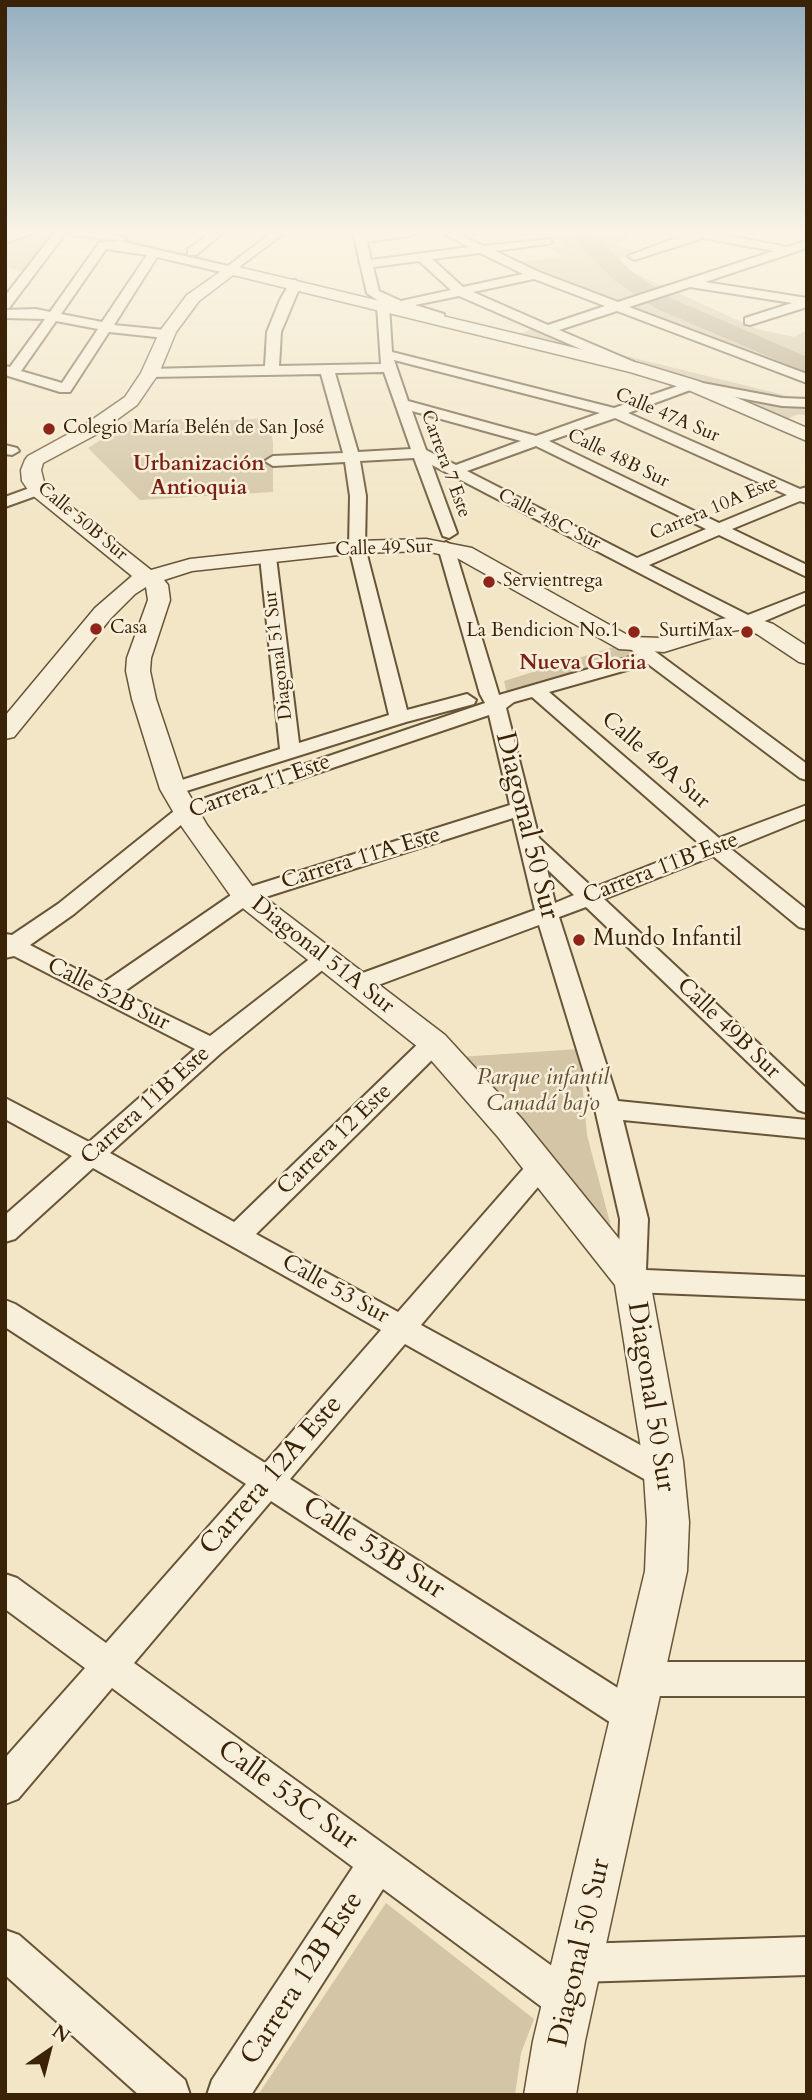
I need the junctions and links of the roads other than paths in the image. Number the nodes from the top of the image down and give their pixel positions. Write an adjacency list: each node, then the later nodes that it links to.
1 (41, 331): 15 (street)
2 (103, 331): 15 (street)
3 (140, 331): 10 (street)
4 (167, 331): 10 (street)
5 (274, 331): 14 (street)
6 (389, 331): 11 (street)
7 (489, 331): 12 (street)
8 (553, 331): 12 (street)
9 (681, 331): 17 (street)
10 (165, 334): 16 (street)
11 (387, 361): 13 (street, Calle 47A Sur); 20 (street, Carrera 7 Este); 21 (street, Calle 47A Sur)
12 (636, 368): 18 (street)
13 (327, 369): 14 (street, Calle 47A Sur); 25 (street)
14 (272, 370): 16 (street, Calle 47A Sur)
15 (9, 372)
16 (150, 373): 28 (street, Calle 50B Sur)
17 (807, 379)
18 (692, 385): 19 (street); 21 (street); 22 (street)
19 (807, 403)
20 (403, 404): 23 (street, Calle 48B Sur); 24 (street, Carrera 7 Este)
21 (616, 413): 23 (street); 29 (street, Calle 47A Sur)
22 (807, 435)
23 (537, 441): 27 (street); 31 (street, Calle 48B Sur)
24 (421, 453): 25 (street); 27 (street, Calle 48C Sur); 32 (street, Carrera 7 Este)
25 (352, 457): 26 (street); 33 (street)
26 (273, 461)
27 (453, 471): 35 (street, Calle 48C Sur)
28 (38, 490): 30 (street); 37 (street, Calle 50B Sur)
29 (805, 495): 31 (street, Carrera 10A Este)
30 (10, 498)
31 (718, 530): 35 (street, Carrera 10A Este); 36 (street, Calle 48B Sur)
32 (448, 540): 33 (street, Calle 49 Sur); 40 (street, Calle 49 Sur); 43 (street, Carrera 7 Este)
33 (357, 547): 34 (street, Calle 49 Sur); 44 (street)
34 (268, 557): 37 (street, Calle 49 Sur); 46 (street, Diagonal 51 Sur)
35 (637, 564): 39 (street, Calle 48C Sur)
36 (807, 572)
37 (148, 576): 45 (street); 48 (street, Diagonal 51A Sur)
38 (807, 597): 39 (street, Carrera 11 Este)
39 (747, 622): 40 (street, Carrera 11 Este); 41 (street, Calle 48C Sur)
40 (643, 651): 42 (street, Carrera 11 Este); 47 (street, Calle 49 Sur)
41 (807, 657)
42 (536, 690): 43 (street, Carrera 11 Este); 52 (street, Calle 49A Sur)
43 (497, 699): 44 (street); 48 (street, Carrera 11 Este); 49 (street, Diagonal 50 Sur)
44 (400, 718): 46 (street)
45 (5, 732)
46 (290, 752): 48 (street)
47 (807, 774)
48 (180, 800): 53 (street, Diagonal 51A Sur); 57 (street, Carrera 11 Este)
49 (520, 809): 51 (street, Diagonal 50 Sur); 53 (street, Carrera 11A Este)
50 (807, 811): 52 (street, Carrera 11B Este)
51 (527, 838): 54 (street, Calle 49B Sur); 55 (street, Diagonal 50 Sur)
52 (716, 847): 54 (street, Carrera 11B Este); 56 (street, Calle 49A Sur)
53 (245, 896): 58 (street, Diagonal 51A Sur); 60 (street, Carrera 11A Este)
54 (589, 897): 55 (street, Carrera 11B Este); 63 (street, Calle 49B Sur)
55 (547, 914): 59 (street, Carrera 11B Este); 65 (street, Diagonal 50 Sur)
56 (807, 922)
57 (8, 946): 60 (street, Calle 52B Sur)
58 (324, 959): 59 (street, Diagonal 51A Sur); 62 (street, Carrera 11B Este)
59 (356, 984): 61 (street, Diagonal 51A Sur)
60 (104, 994): 62 (street, Calle 52B Sur)
61 (434, 1043): 68 (street, Diagonal 51A Sur); 70 (street, Carrera 12 Este)
62 (212, 1047): 67 (street, Carrera 11B Este)
63 (807, 1104)
64 (5, 1107): 67 (street, Calle 53 Sur)
65 (608, 1109): 66 (street); 71 (street, Diagonal 50 Sur)
66 (807, 1129)
67 (91, 1155): 69 (street, Carrera 11B Este); 70 (street, Calle 53 Sur)
68 (540, 1167): 71 (street, Diagonal 51A Sur); 74 (street, Carrera 12A Este)
69 (5, 1231)
70 (237, 1236): 74 (street, Calle 53 Sur)
71 (632, 1280): 72 (street); 75 (street, Diagonal 50 Sur)
72 (807, 1288)
73 (5, 1312): 76 (street, Calle 53B Sur)
74 (400, 1327): 75 (street, Calle 53 Sur); 76 (street, Carrera 12A Este)
75 (664, 1474): 80 (street, Diagonal 50 Sur)
76 (267, 1481): 78 (street, Carrera 12A Este); 80 (street, Calle 53B Sur)
77 (5, 1589): 78 (street, Calle 53C Sur)
78 (109, 1665): 81 (street, Carrera 12A Este); 82 (street, Calle 53C Sur)
79 (807, 1679): 80 (street)
80 (638, 1698): 85 (street, Diagonal 50 Sur)
81 (5, 1786)
82 (378, 1863): 85 (street, Calle 53C Sur); 87 (street, Carrera 12B Este)
83 (5, 1949): 86 (street)
84 (807, 1956): 85 (street)
85 (573, 1983): 88 (street, Diagonal 50 Sur)
86 (170, 2095)
87 (227, 2095)
88 (550, 2095)

